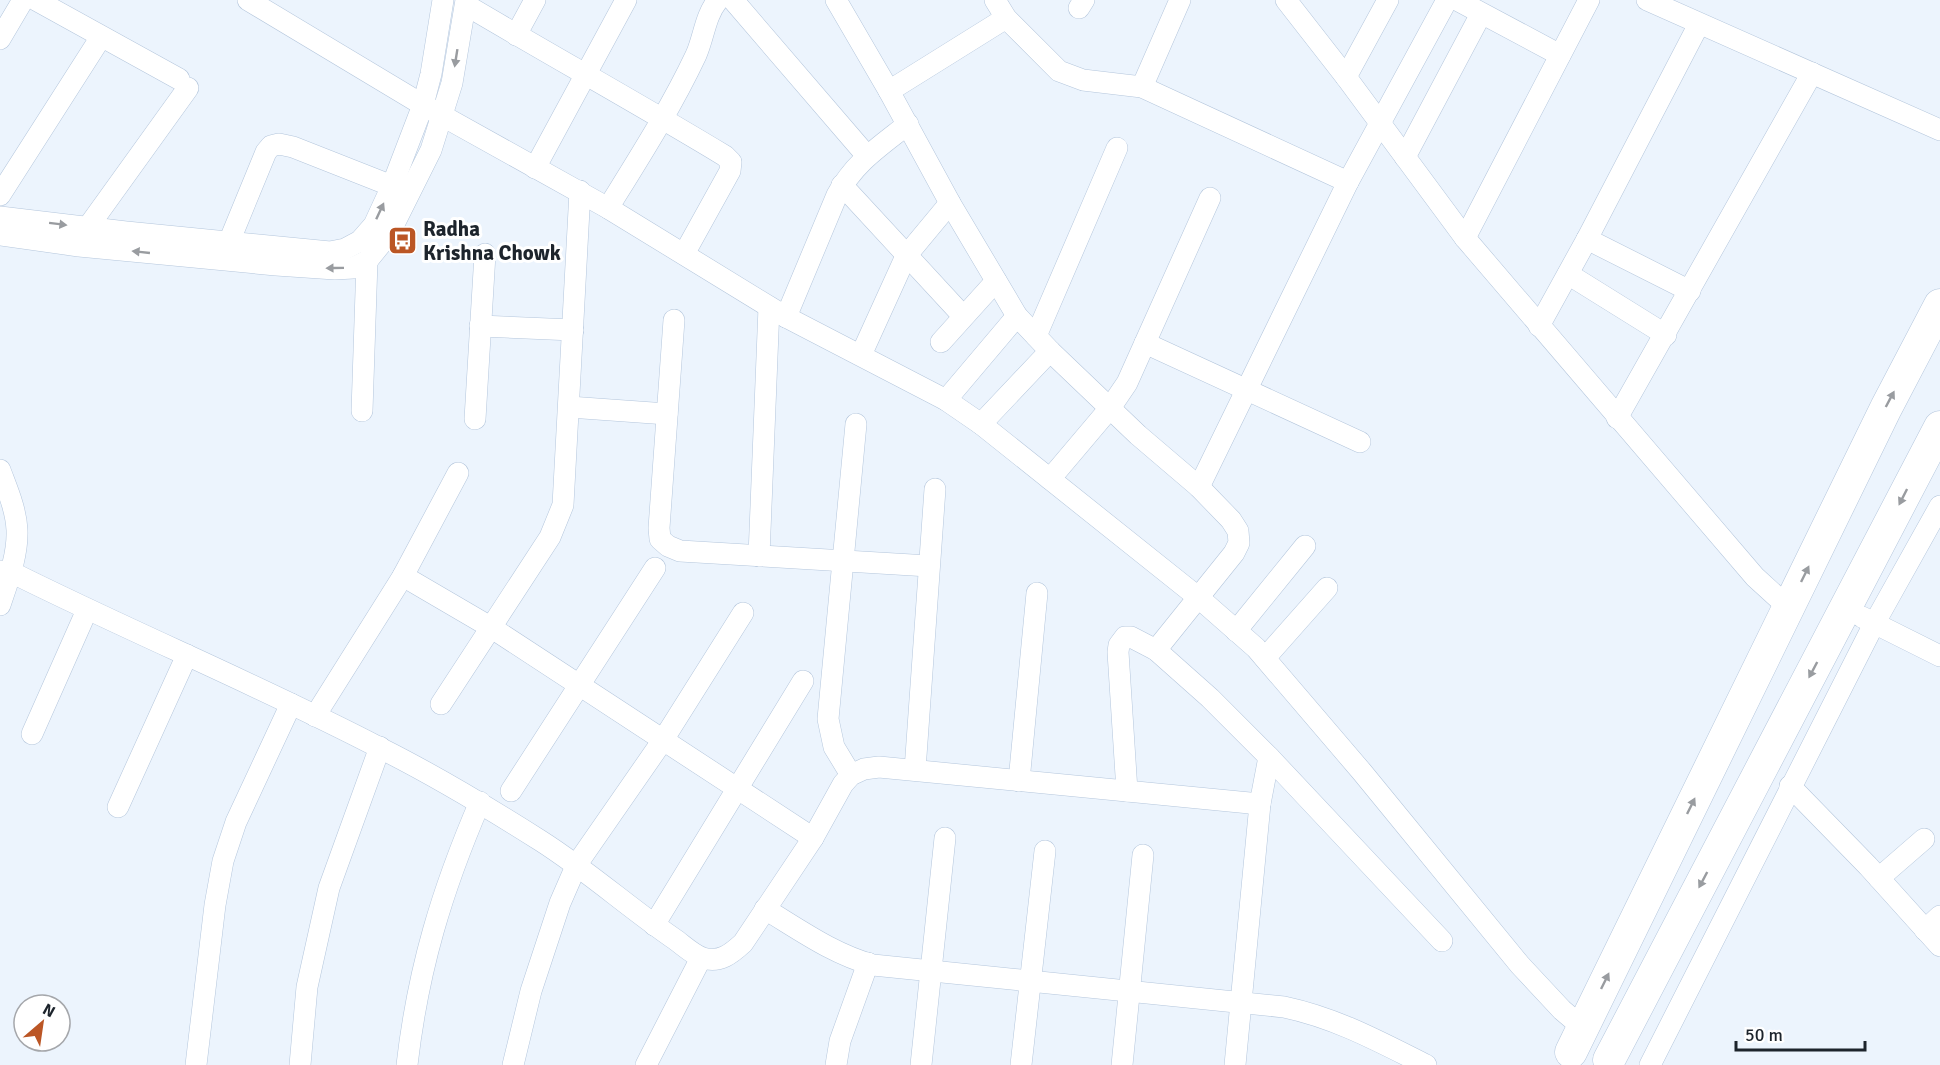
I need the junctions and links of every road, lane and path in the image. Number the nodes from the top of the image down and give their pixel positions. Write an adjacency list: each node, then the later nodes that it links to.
1 (23, 0): 24 (street)
2 (36, 0): 23 (street)
3 (248, 0): 31 (street)
4 (443, 0): 31 (street)
5 (535, 0): 22 (street)
6 (626, 0): 27 (street)
7 (718, 0): 33 (street)
8 (733, 0): 38 (street)
9 (836, 0): 30 (street)
10 (995, 0): 20 (street)
11 (1180, 0): 29 (street)
12 (1388, 0): 28 (street)
13 (1446, 0): 34 (street)
14 (1457, 0): 19 (street)
15 (1589, 0): 25 (street)
16 (1647, 0): 21 (street)
17 (466, 2): 22 (street); 32 (street, one-way to 32)
18 (1291, 2): 28 (street)
19 (1481, 14): 25 (street); 39 (street)
20 (1006, 18): 29 (street); 30 (street)
21 (1699, 24): 26 (street); 53 (street)
22 (516, 34): 27 (street)
23 (101, 37): 45 (street); 50 (street)
24 (0, 39)
25 (1560, 55): 52 (street)
26 (1812, 73): 36 (street); 61 (street)
27 (587, 76): 33 (street); 40 (street)
28 (1346, 77): 34 (street)
29 (1143, 87): 41 (street)
30 (889, 90): 35 (street)
31 (423, 105): 32 (street); 43 (street)
32 (443, 116): 40 (street); 58 (street)
33 (663, 118): 48 (street); 56 (street)
34 (1380, 123): 39 (street); 41 (street)
35 (908, 124): 38 (street); 47 (street)
36 (1940, 130)
37 (1117, 148): 73 (street)
38 (867, 156): 42 (street)
39 (1405, 158): 52 (street)
40 (536, 168): 44 (street)
41 (1348, 182): 75 (street)
42 (842, 185): 57 (street); 63 (street)
43 (392, 186): 54 (street, one-way to 43); 54 (street)
44 (580, 191): 48 (street); 69 (street)
45 (0, 195)
46 (1210, 198): 72 (street)
47 (950, 203): 57 (street); 60 (street)
48 (608, 207): 56 (street)
49 (0, 217): 50 (street, one-way to 50)
50 (88, 227): 54 (street)
51 (0, 235): 58 (street, one-way to 51)
52 (1465, 238): 68 (street)
53 (1587, 239): 59 (street); 61 (street)
54 (229, 242)
55 (484, 254): 67 (street)
56 (684, 254): 63 (street)
57 (906, 256): 64 (street); 74 (street)
58 (367, 261): 79 (street)
59 (1568, 274): 68 (street); 70 (street)
60 (996, 281): 64 (street); 65 (street)
61 (1690, 291): 70 (street)
62 (1940, 305): 105 (highway, one-way to 62)
63 (778, 312): 74 (street); 95 (street)
64 (963, 316): 71 (street)
65 (1017, 316): 73 (street); 76 (street)
66 (674, 320): 80 (street)
67 (480, 326): 69 (street); 82 (street)
68 (1539, 326): 81 (street)
69 (573, 330): 77 (street)
70 (1666, 335): 81 (street)
71 (941, 342)
72 (1145, 343): 75 (street); 78 (street)
73 (1043, 344): 78 (street); 84 (street)
74 (861, 355): 76 (street)
75 (1247, 389): 86 (street); 91 (street)
76 (946, 400): 84 (street)
77 (569, 406): 80 (street); 110 (street)
78 (1110, 408): 90 (street); 91 (street)
79 (362, 411)
80 (667, 414): 95 (street)
81 (1617, 418): 105 (street)
82 (475, 419)
83 (856, 424): 96 (street)
84 (981, 424): 90 (street)
85 (1940, 427): 87 (highway)
86 (1360, 442)
87 (1930, 468): 106 (highway, one-way to 106)
88 (0, 470): 99 (street)
89 (459, 473): 100 (street)
90 (1050, 479): 103 (street)
91 (1199, 487): 103 (street)
92 (934, 489): 97 (street)
93 (1940, 506): 109 (street)
94 (1305, 546): 111 (street)
95 (759, 556): 96 (street)
96 (845, 560): 97 (street); 126 (street)
97 (929, 566): 125 (street)
98 (655, 568): 117 (street)
99 (5, 572): 104 (street); 107 (street)
100 (403, 576): 110 (street); 120 (street)
101 (1327, 588): 115 (street)
102 (1037, 593): 127 (street)
103 (1199, 598): 111 (street); 112 (street)
104 (0, 604)
105 (1789, 608): 153 (highway, one-way to 105)
106 (1845, 609): 109 (street); 155 (highway, one-way to 155)
107 (87, 610): 113 (street); 121 (street)
108 (743, 614): 122 (street)
109 (1874, 624): 114 (street); 128 (street)
110 (492, 628): 117 (street); 119 (street)
111 (1236, 631): 115 (street)
112 (1156, 650): 124 (street); 131 (street)
113 (186, 654): 118 (street); 134 (street)
114 (1940, 656)
115 (1265, 658): 153 (street)
116 (803, 681): 129 (street)
117 (579, 686): 122 (street); 130 (street)
118 (291, 704): 120 (street); 156 (street)
119 (441, 704)
120 (315, 716): 123 (street)
121 (32, 734)
122 (663, 740): 129 (street); 140 (street)
123 (380, 747): 132 (street); 157 (street)
124 (1269, 757): 133 (street); 145 (street)
125 (915, 770): 126 (street); 127 (street)
126 (851, 775): 135 (street)
127 (1019, 781): 131 (street)
128 (1790, 786): 141 (street); 167 (street)
129 (739, 788): 135 (street); 144 (street)
130 (511, 791)
131 (1126, 791): 133 (street)
132 (480, 802): 140 (street); 158 (street)
133 (1260, 804): 152 (street)
134 (118, 807)
135 (813, 838): 142 (street)
136 (945, 838): 149 (street)
137 (1924, 839): 141 (street)
138 (1045, 851): 150 (street)
139 (1143, 855): 151 (street)
140 (576, 864): 144 (street); 159 (street)
141 (1879, 878): 143 (street)
142 (765, 909): 147 (street); 148 (street)
143 (1933, 923): 146 (street)
144 (654, 925): 147 (street)
145 (1442, 941)
146 (1940, 946)
147 (701, 958): 160 (street)
148 (868, 963): 149 (street); 161 (street)
149 (932, 972): 150 (street); 162 (street)
150 (1029, 982): 151 (street); 163 (street)
151 (1130, 991): 152 (street); 164 (street)
152 (1240, 1002): 154 (street); 165 (street)
153 (1570, 1048): 155 (highway)
154 (1390, 1056): 166 (street)
155 (1610, 1063)
156 (196, 1065)
157 (300, 1065)
158 (407, 1065)
159 (513, 1065)
160 (646, 1065)
161 (836, 1065)
162 (921, 1065)
163 (1021, 1065)
164 (1122, 1065)
165 (1234, 1065)
166 (1426, 1065)
167 (1650, 1065)

